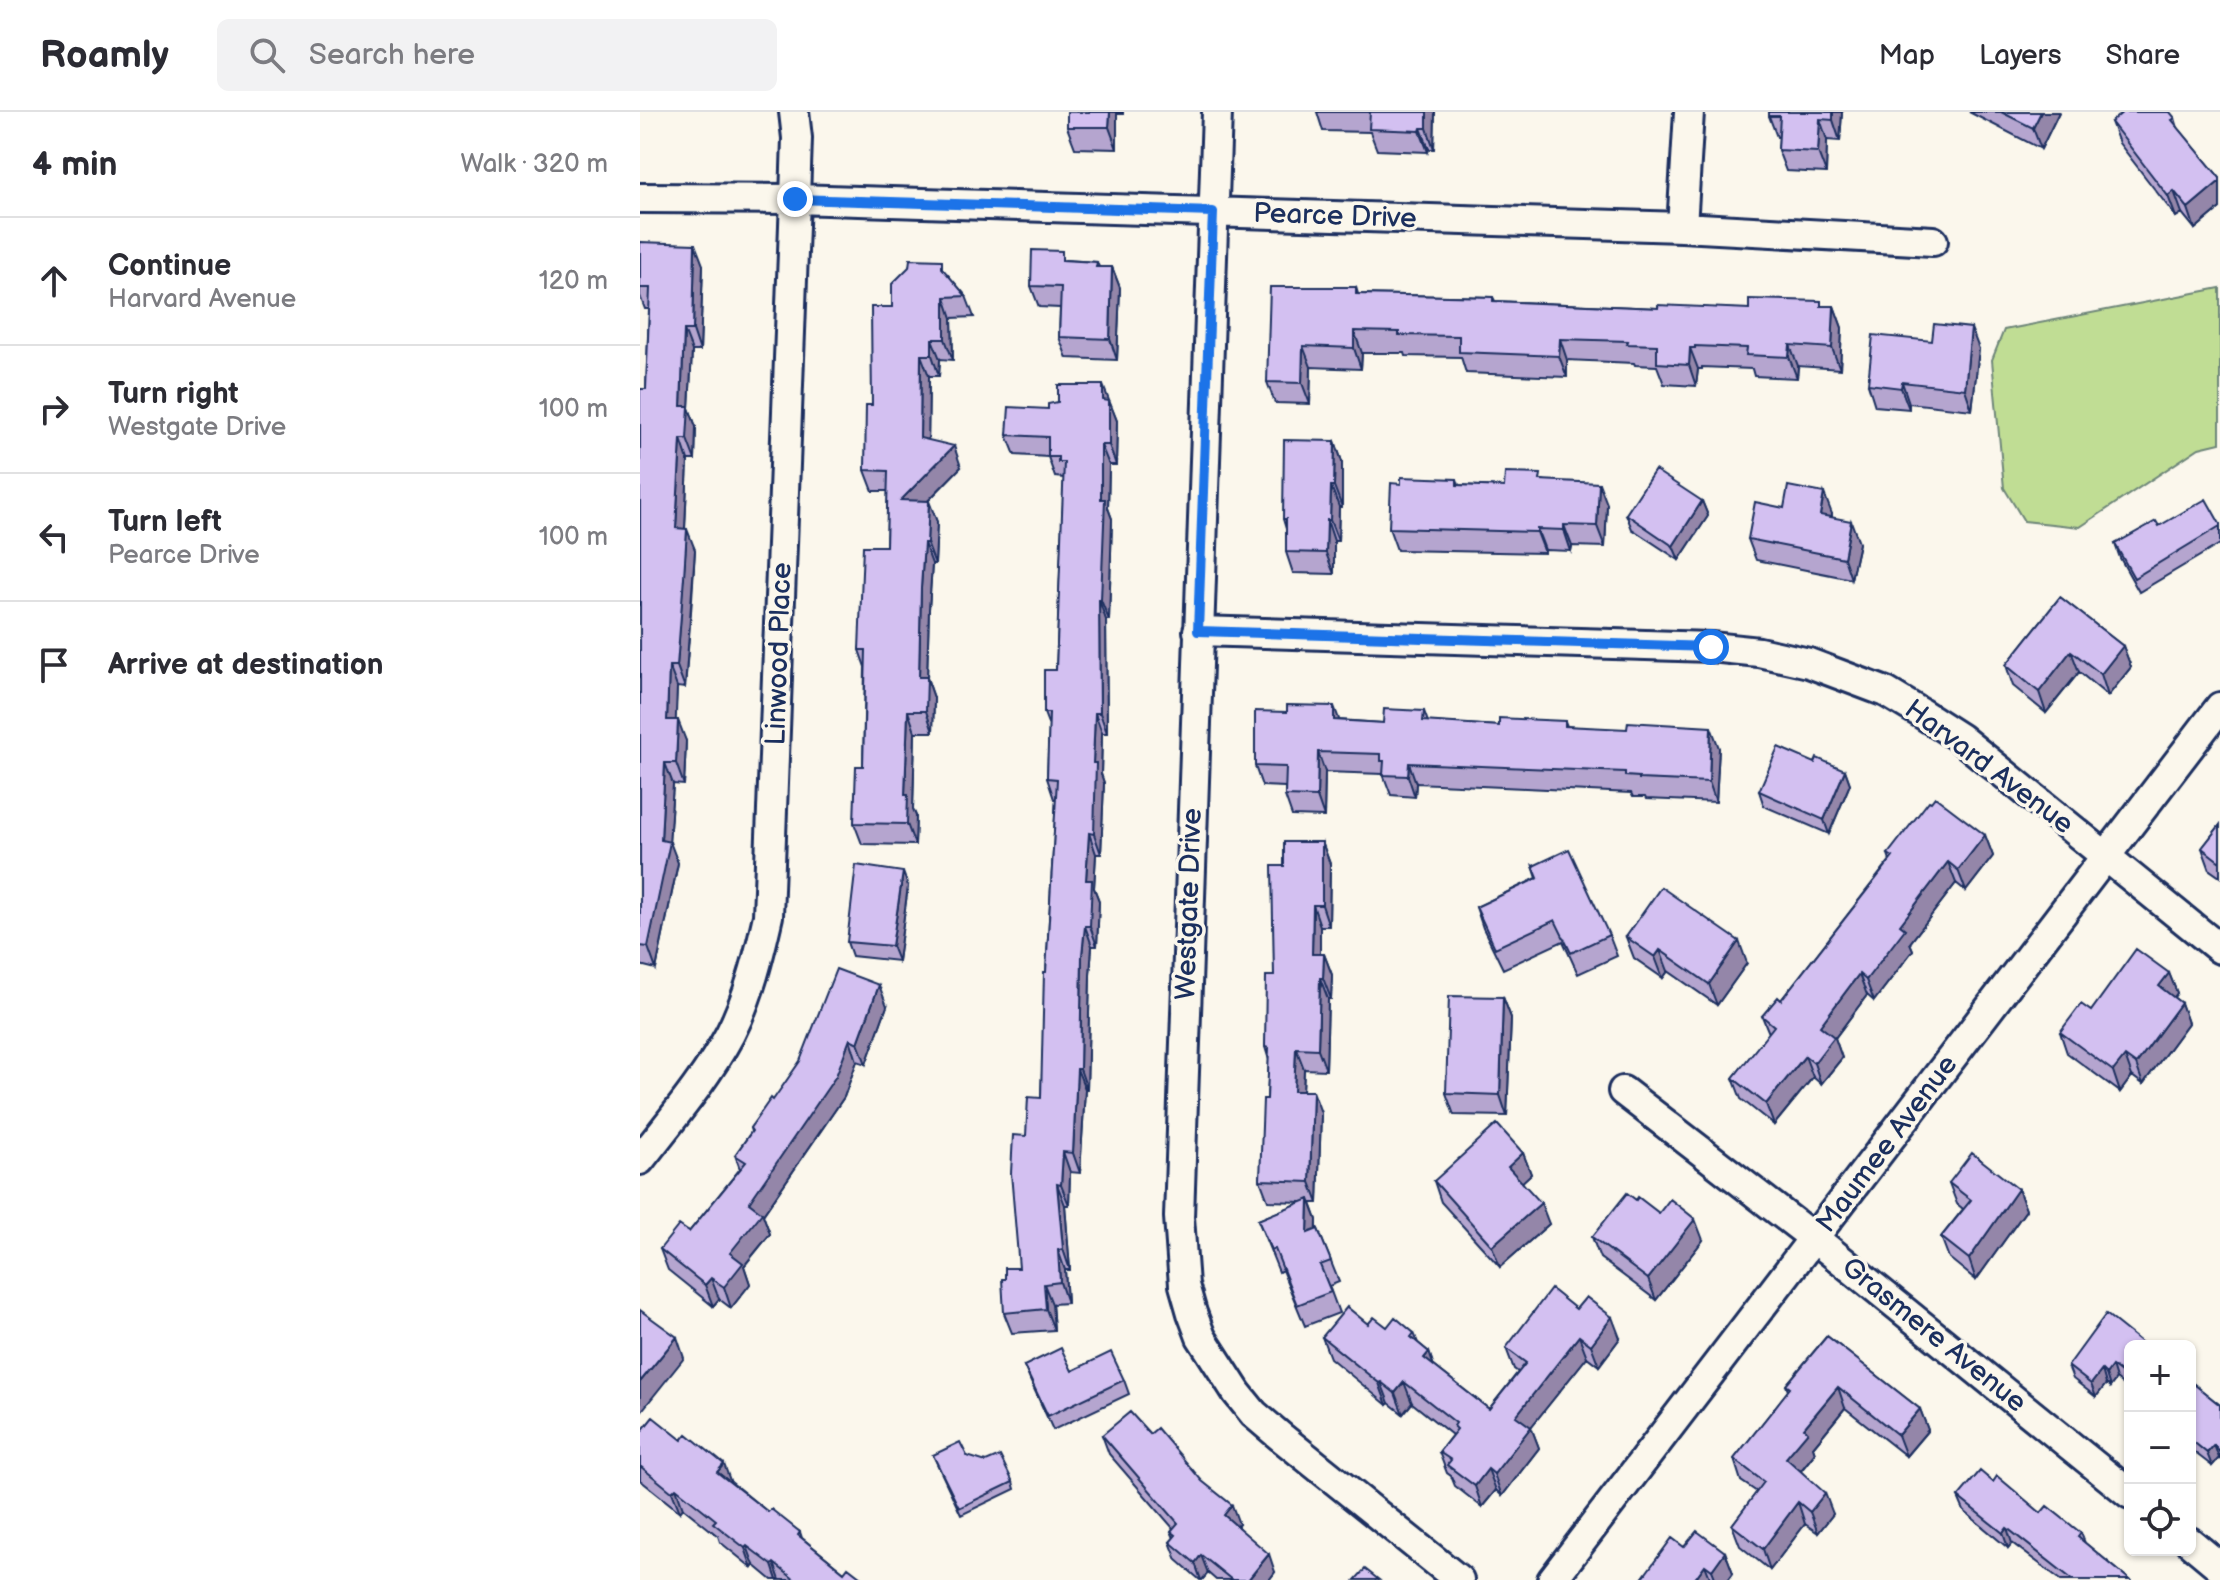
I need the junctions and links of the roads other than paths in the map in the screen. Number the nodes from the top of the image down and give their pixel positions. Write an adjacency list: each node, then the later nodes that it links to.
1 (794, 112): 5 (street, Linwood Place)
2 (1217, 112): 6 (street, Westgate Drive)
3 (1689, 112): 7 (street)
4 (640, 198): 5 (street, Pearce Drive)
5 (795, 199): 6 (street, Pearce Drive); 14 (street, Linwood Place)
6 (1213, 212): 7 (street, Pearce Drive); 9 (street, Westgate Drive)
7 (1682, 227): 8 (street, Pearce Drive)
8 (1933, 241)
9 (1198, 631): 11 (street, Harvard Avenue); 19 (street, Westgate Drive)
10 (2220, 707): 11 (street, Maumee Avenue)
11 (2106, 857): 12 (street, Harvard Avenue); 15 (street, Maumee Avenue)
12 (2220, 949)
13 (1623, 1091): 15 (street, Grasmere Avenue)
14 (640, 1160)
15 (1815, 1239): 16 (street, Grasmere Avenue); 20 (street, Maumee Avenue)
16 (2124, 1489)
17 (2196, 1547): 18 (street)
18 (2220, 1567)
19 (1459, 1580)
20 (1552, 1580)

